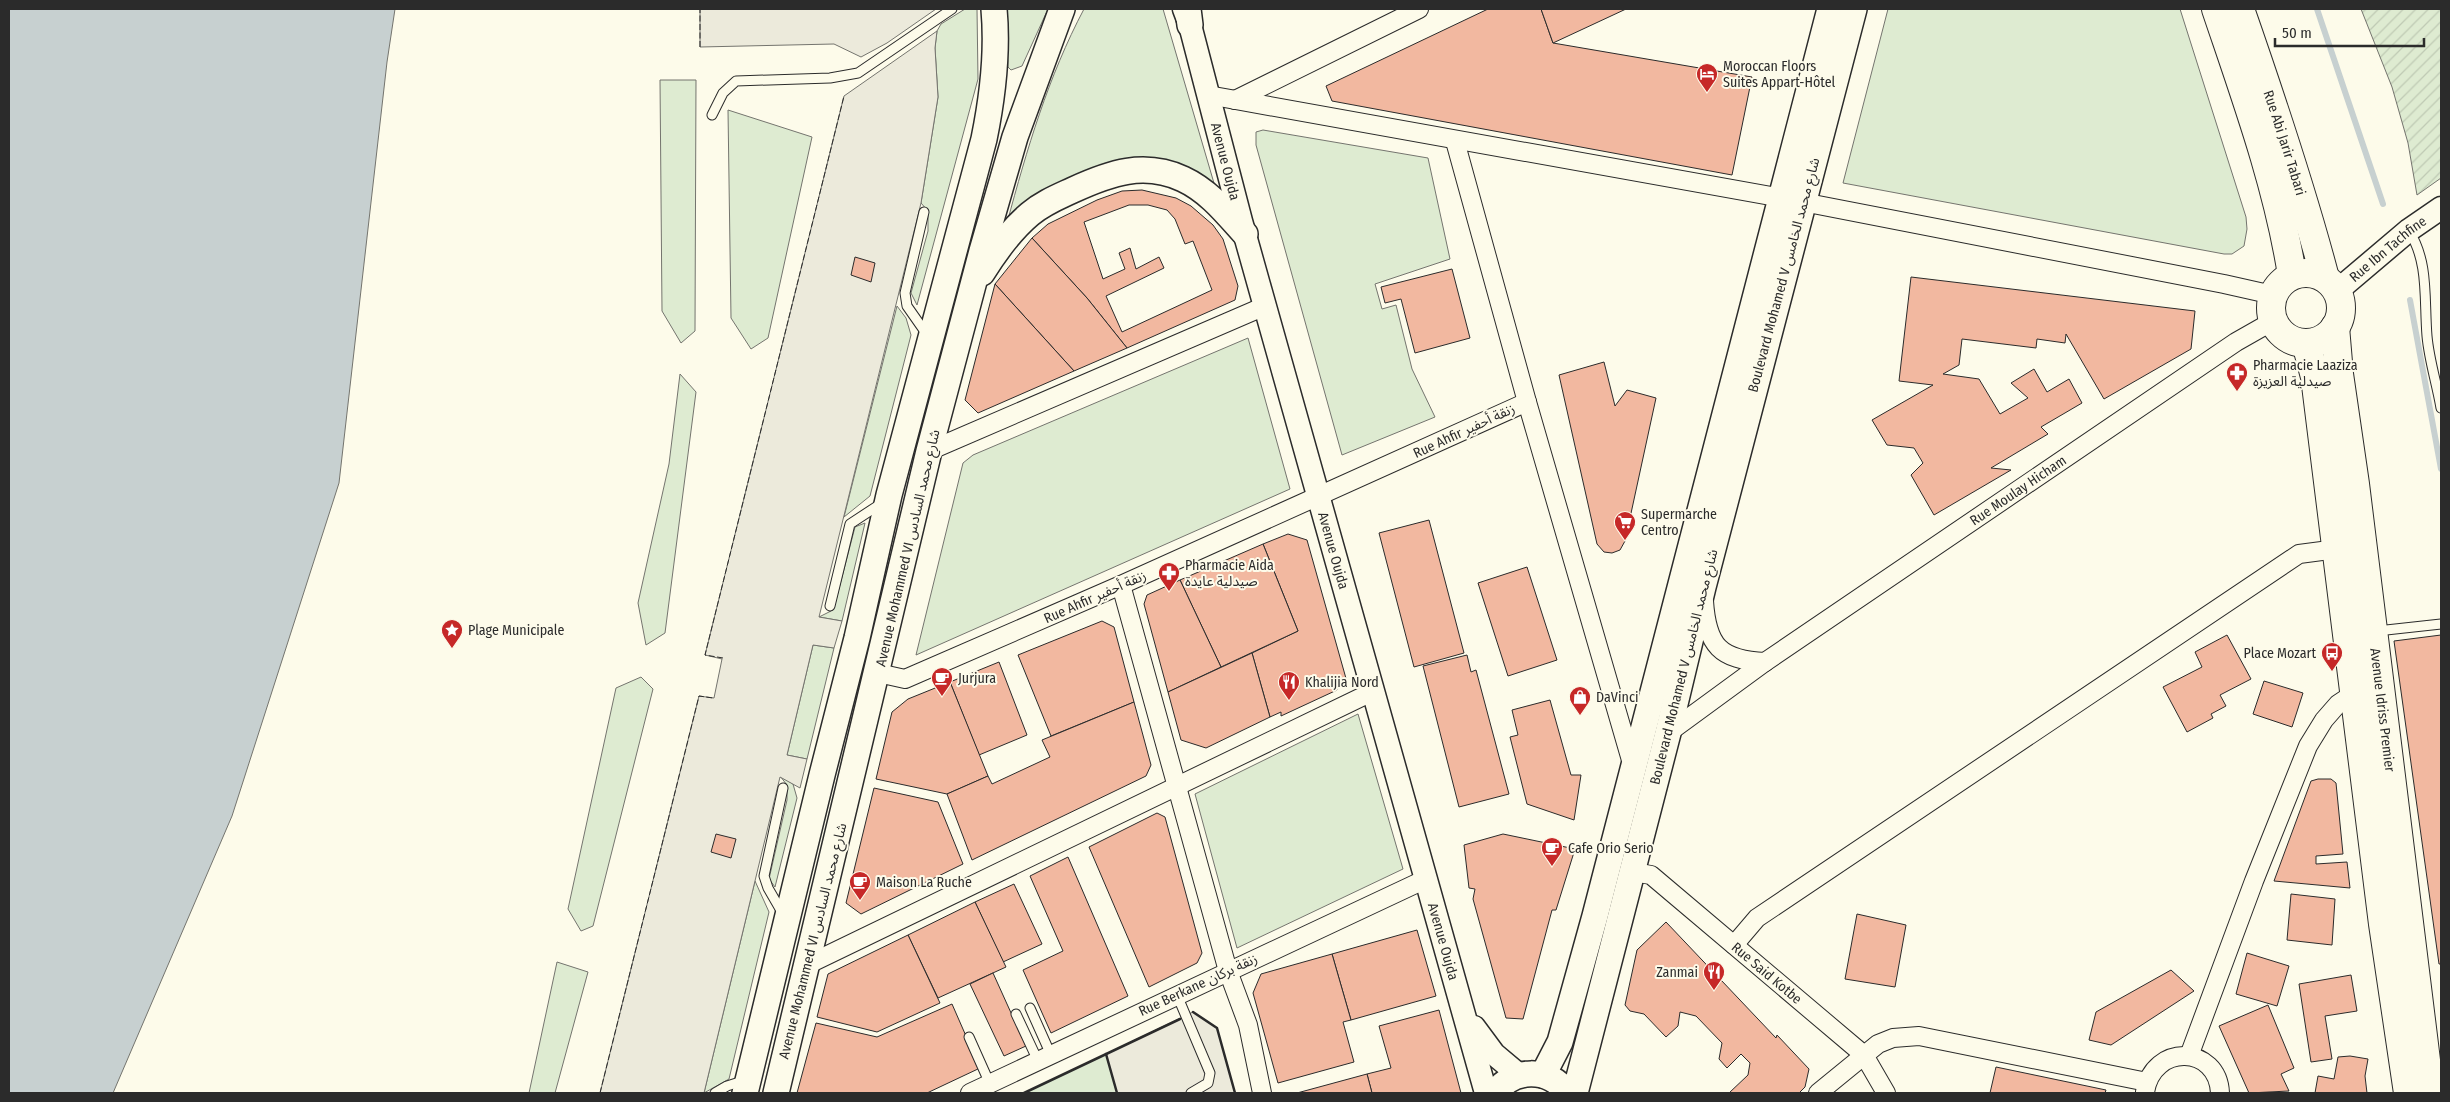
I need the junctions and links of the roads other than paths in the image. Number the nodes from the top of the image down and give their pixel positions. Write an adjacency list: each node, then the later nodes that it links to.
1 (952, 9): 12 (lane)
2 (994, 9): 25 (main road, Avenue Mohammed VI شارع محمد السادس)
3 (1062, 9): 21 (main road, Avenue Mohammed VI شارع محمد السادس)
4 (1419, 9): 11 (street)
5 (1830, 9): 14 (main road, Boulevard Mohamed V شارع محمد الخامس)
6 (1854, 9): 14 (main road, Boulevard Mohamed V شارع محمد الخامس)
7 (2216, 9): 19 (main road, Rue Abi Jarir Tabari)
8 (2240, 9): 20 (main road, Rue Abi Jarir Tabari)
9 (1187, 14): 10 (street, Avenue Oujda)
10 (1208, 95): 11 (street); 18 (street, Avenue Oujda)
11 (1235, 100): 13 (street)
12 (712, 115)
13 (1455, 140): 14 (street); 27 (street)
14 (1792, 200): 23 (street); 34 (main road, Boulevard Mohamed V شارع محمد الخامس); 43 (main road, Boulevard Mohamed V شارع محمد الخامس)
15 (2441, 208): 17 (street, Rue Ibn Tachfine)
16 (924, 212): 25 (lane)
17 (2409, 230): 20 (street, Rue Ibn Tachfine); 28 (lane)
18 (1245, 234): 21 (main road); 22 (street, Avenue Oujda)
19 (2292, 275): 20 (main road); 23 (main road)
20 (2331, 284): 24 (main road)
21 (972, 290): 29 (main road, Avenue Mohammed VI شارع محمد السادس)
22 (1265, 306): 29 (street); 30 (street, Avenue Oujda)
23 (2273, 308): 26 (main road); 38 (street, Rue Moulay Hicham)
24 (2335, 327): 26 (main road); 37 (main road, Avenue Idriss Premier)
25 (931, 341): 31 (main road, Avenue Mohammed VI شارع محمد السادس)
26 (2306, 343): 32 (main road, Avenue Idriss Premier)
27 (1527, 402): 30 (street, Rue Ahfir زنقة أحفير); 43 (street)
28 (2441, 408)
29 (929, 452): 39 (main road, Avenue Mohammed VI شارع محمد السادس)
30 (1319, 496): 33 (street, Rue Ahfir زنقة أحفير); 41 (street, Avenue Oujda)
31 (888, 499): 35 (lane); 48 (main road, Avenue Mohammed VI شارع محمد السادس)
32 (2337, 548): 40 (main road, Avenue Idriss Premier); 49 (street)
33 (1121, 585): 39 (street, Rue Ahfir زنقة أحفير); 44 (street)
34 (1703, 587): 38 (street); 42 (main road, Boulevard Mohamed V شارع محمد الخامس)
35 (830, 606)
36 (2441, 624): 37 (lane)
37 (2372, 631): 40 (main road, Avenue Idriss Premier)
38 (1765, 662): 42 (street, Rue Moulay Hicham)
39 (878, 673): 50 (main road, Avenue Mohammed VI شارع محمد السادس)
40 (2366, 687): 58 (street); 76 (main road, Avenue Idriss Premier); 77 (main road, Avenue Idriss Premier)
41 (1374, 691): 44 (street); 47 (street, Avenue Oujda)
42 (1668, 734): 46 (main road, Boulevard Mohamed V شارع محمد الخامس)
43 (1633, 767): 60 (main road, Boulevard Mohamed V شارع محمد الخامس)
44 (1176, 785): 50 (street); 51 (street)
45 (783, 788): 48 (lane)
46 (1632, 872): 49 (street, Rue Said Kotbe); 72 (main road, Boulevard Mohamed V شارع محمد الخامس)
47 (1426, 879): 51 (street, Rue Berkane زنقة بركان); 54 (street, Avenue Oujda)
48 (787, 920): 62 (main road, Avenue Mohammed VI شارع محمد السادس)
49 (1734, 945): 57 (street, Rue Said Kotbe)
50 (806, 965): 65 (main road, Avenue Mohammed VI شارع محمد السادس)
51 (1228, 971): 52 (street, Rue Berkane زنقة بركان); 68 (street)
52 (1177, 995): 59 (street, Rue Berkane زنقة بركان); 67 (lane)
53 (1030, 1008): 59 (lane)
54 (1464, 1011): 60 (street); 69 (street, Avenue Oujda)
55 (1016, 1014): 59 (lane)
56 (969, 1037): 61 (lane)
57 (1864, 1055): 63 (street); 73 (street); 74 (street, Rue Said Kotbe)
58 (2189, 1056): 63 (street); 75 (street)
59 (1044, 1058): 61 (street, Rue Berkane زنقة بركان)
60 (1531, 1075): 70 (main road); 71 (main road)
61 (990, 1084): 66 (street, Rue Berkane زنقة بركان)
62 (747, 1086): 64 (lane)
63 (2146, 1088)
64 (715, 1093)
65 (776, 1093)
66 (970, 1093)
67 (1191, 1093)
68 (1262, 1093)
69 (1486, 1093)
70 (1495, 1093)
71 (1567, 1093)
72 (1575, 1093)
73 (1818, 1093)
74 (1886, 1093)
75 (2220, 1093)
76 (2408, 1093)
77 (2430, 1093)

